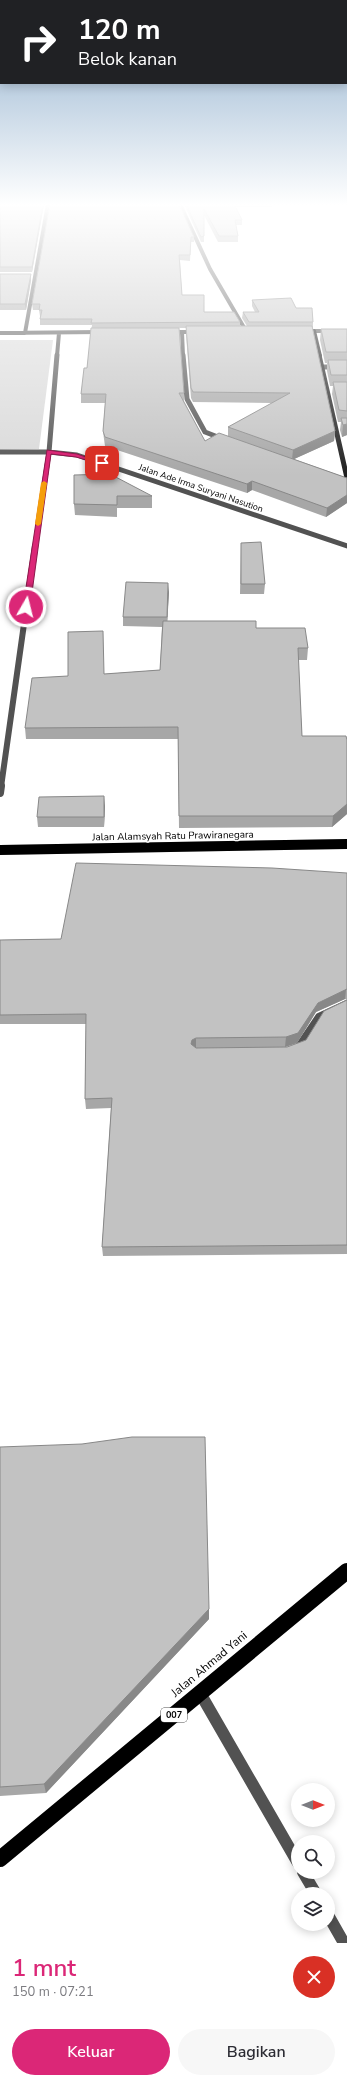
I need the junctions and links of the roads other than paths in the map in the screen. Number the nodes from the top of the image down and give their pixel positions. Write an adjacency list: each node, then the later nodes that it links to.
1 (32, 295): 14 (street)
2 (225, 295): 4 (street)
3 (238, 331): 4 (street)
4 (246, 331): 5 (street)
5 (254, 331)
6 (299, 331): 7 (street)
7 (314, 331): 8 (street); 16 (street)
8 (347, 331)
9 (105, 332): 15 (street)
10 (159, 332): 11 (street)
11 (182, 332): 12 (street); 20 (street)
12 (198, 332)
13 (0, 333): 14 (street)
14 (25, 333): 15 (street)
15 (59, 333): 22 (street)
16 (322, 367): 17 (street); 18 (street)
17 (347, 367)
18 (328, 390): 19 (street); 24 (street)
19 (334, 390)
20 (226, 440)
21 (0, 452): 22 (street, Jalan Ade Irma Suryani Nasution)
22 (49, 452): 25 (street, Jalan Ade Irma Suryani Nasution); 26 (street)
23 (340, 478): 24 (street)
24 (347, 479)
25 (347, 546)
26 (0, 793)
27 (347, 844): 28 (main road, Jalan Alamsyah Ratu Prawiranegara)
28 (0, 850)
29 (347, 1004): 30 (street)
30 (286, 1052)
31 (347, 1571): 32 (main road, Jalan Ahmad Yani / 007)
32 (200, 1693): 33 (street); 34 (main road, Jalan Ahmad Yani / 007)
33 (291, 1851)
34 (0, 1859)
35 (335, 1927): 36 (street)
36 (344, 1943)

